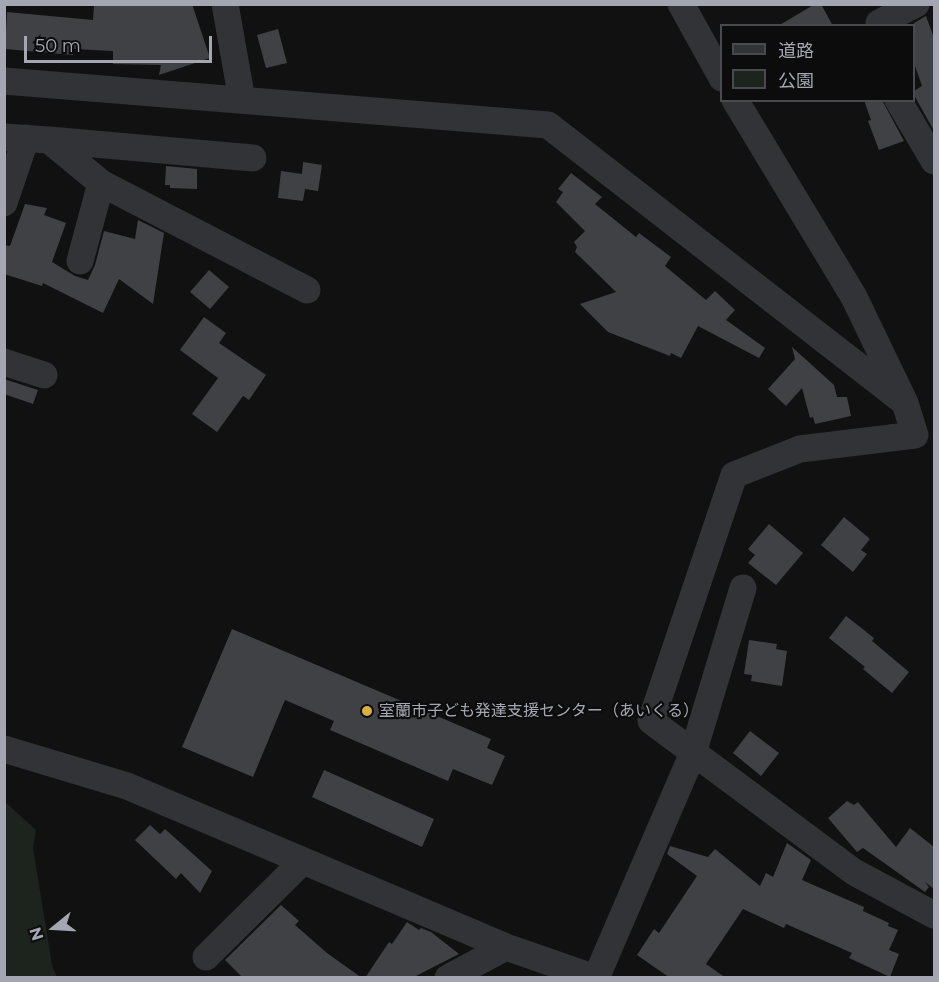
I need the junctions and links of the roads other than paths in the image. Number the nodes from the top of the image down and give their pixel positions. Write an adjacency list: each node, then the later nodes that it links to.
1 (225, 4): 7 (street)
2 (681, 4): 5 (street)
3 (915, 4): 4 (street)
4 (879, 22)
5 (720, 74)
6 (4, 81): 7 (street)
7 (243, 100): 19 (street)
8 (736, 102): 19 (street)
9 (899, 102): 12 (street)
10 (27, 138): 11 (street); 13 (street); 14 (street)
11 (253, 158)
12 (934, 161)
13 (101, 183): 15 (street); 16 (street)
14 (4, 203)
15 (80, 261)
16 (307, 290)
17 (4, 362): 18 (street)
18 (44, 375)
19 (905, 403): 22 (street)
20 (742, 588): 22 (street)
21 (4, 749): 23 (street)
22 (693, 753): 24 (street); 28 (street)
23 (303, 861): 25 (street); 26 (street)
24 (934, 915)
25 (506, 947): 27 (street); 28 (street)
26 (206, 957)
27 (456, 976)
28 (596, 978)

